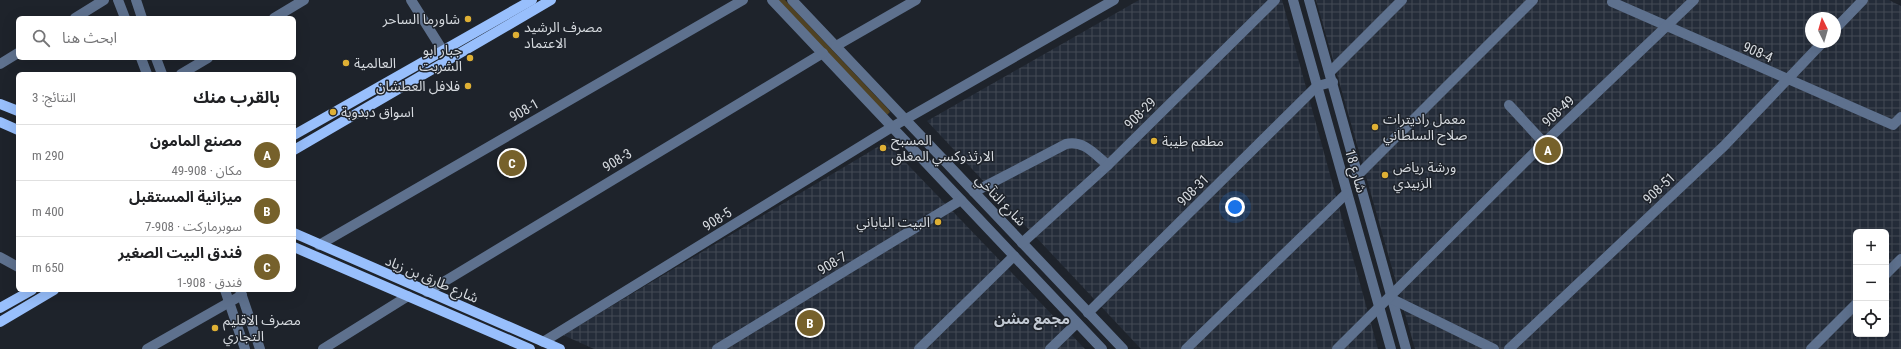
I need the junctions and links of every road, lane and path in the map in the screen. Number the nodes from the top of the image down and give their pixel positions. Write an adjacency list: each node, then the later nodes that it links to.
1 (104, 0): 21 (street)
2 (118, 0): 22 (street)
3 (136, 0): 23 (street)
4 (304, 0): 24 (street)
5 (411, 0): 29 (street)
6 (532, 0): 29 (main road)
7 (551, 0): 52 (main road)
8 (743, 0): 60 (street, 908-1)
9 (772, 0): 30 (street, شارع التآخي)
10 (792, 0): 27 (street, شارع التآخي)
11 (916, 0): 27 (street)
12 (1114, 0): 46 (street, 908-5)
13 (1275, 0): 53 (street, 908-29)
14 (1293, 0): 41 (street, شارع 18)
15 (1309, 0): 39 (street, شارع 18)
16 (1402, 0): 39 (street)
17 (1533, 0): 54 (street)
18 (1694, 0): 26 (street, 908-49)
19 (1863, 0): 25 (street)
20 (1612, 2): 26 (street, 908-4)
21 (77, 16)
22 (124, 16)
23 (141, 16)
24 (277, 16)
25 (1841, 23)
26 (1667, 27): 40 (street, 908-4); 51 (street, 908-49)
27 (836, 46): 46 (street, شارع التآخي)
28 (1817, 48): 40 (street, 908-51)
29 (443, 51): 50 (main road)
30 (823, 53): 48 (street, شارع التآخي); 70 (street, 908-3)
31 (16, 54): 35 (street)
32 (141, 60): 36 (street)
33 (157, 60): 37 (street)
34 (205, 60): 38 (street)
35 (0, 64)
36 (146, 72)
37 (161, 72)
38 (184, 72)
39 (1331, 77): 41 (street); 54 (street, شارع 18)
40 (1787, 80): 45 (street, 908-4); 98 (street, 908-51)
41 (1317, 86): 56 (street, شارع 18); 78 (street, 908-31)
42 (0, 104): 44 (main road)
43 (1509, 105): 51 (street)
44 (16, 110)
45 (1901, 118)
46 (905, 120): 48 (street, 908-5); 55 (street, شارع التآخي)
47 (0, 122): 49 (main road)
48 (892, 127): 57 (street, شارع التآخي); 81 (street, 908-5)
49 (16, 129)
50 (296, 134)
51 (1544, 143): 73 (street, 908-49)
52 (296, 149)
53 (1108, 165): 55 (street); 59 (street, 908-29)
54 (1358, 175): 73 (street, شارع 18)
55 (974, 192): 59 (street, شارع التآخي)
56 (1347, 193): 77 (street, شارع 18); 93 (street)
57 (961, 200): 62 (street, شارع التآخي); 89 (street, 908-7)
58 (296, 234): 60 (main road, شارع طارق بن زياد)
59 (1022, 243): 78 (street, شارع التآخي)
60 (319, 245): 70 (main road, شارع طارق بن زياد)
61 (296, 248): 72 (main road, شارع طارق بن زياد)
62 (1014, 256): 80 (street, شارع التآخي); 90 (street)
63 (0, 257): 65 (street)
64 (1901, 259): 66 (street)
65 (16, 266)
66 (1889, 271)
67 (28, 292): 76 (main road)
68 (51, 292): 79 (main road)
69 (226, 292): 74 (street)
70 (427, 292): 81 (main road, شارع طارق بن زياد)
71 (241, 293): 74 (street); 86 (street)
72 (408, 296): 82 (main road, شارع طارق بن زياد); 87 (street)
73 (1392, 297): 77 (street, 908-49); 96 (street, شارع 18); 97 (street)
74 (229, 302): 84 (street); 85 (street)
75 (1853, 307): 99 (street)
76 (0, 308)
77 (1380, 308): 94 (street, 908-49); 95 (street, شارع 18)
78 (1088, 313): 83 (street, شارع التآخي)
79 (0, 322)
80 (1077, 323): 91 (street); 92 (street, شارع التآخي)
81 (543, 342): 88 (main road, شارع طارق بن زياد)
82 (525, 348)
83 (1119, 348)
84 (147, 349)
85 (246, 349)
86 (260, 349)
87 (323, 349)
88 (560, 349)
89 (717, 349)
90 (919, 349)
91 (1050, 349)
92 (1102, 349)
93 (1186, 349)
94 (1337, 349)
95 (1391, 349)
96 (1406, 349)
97 (1494, 349)
98 (1509, 349)
99 (1811, 349)

